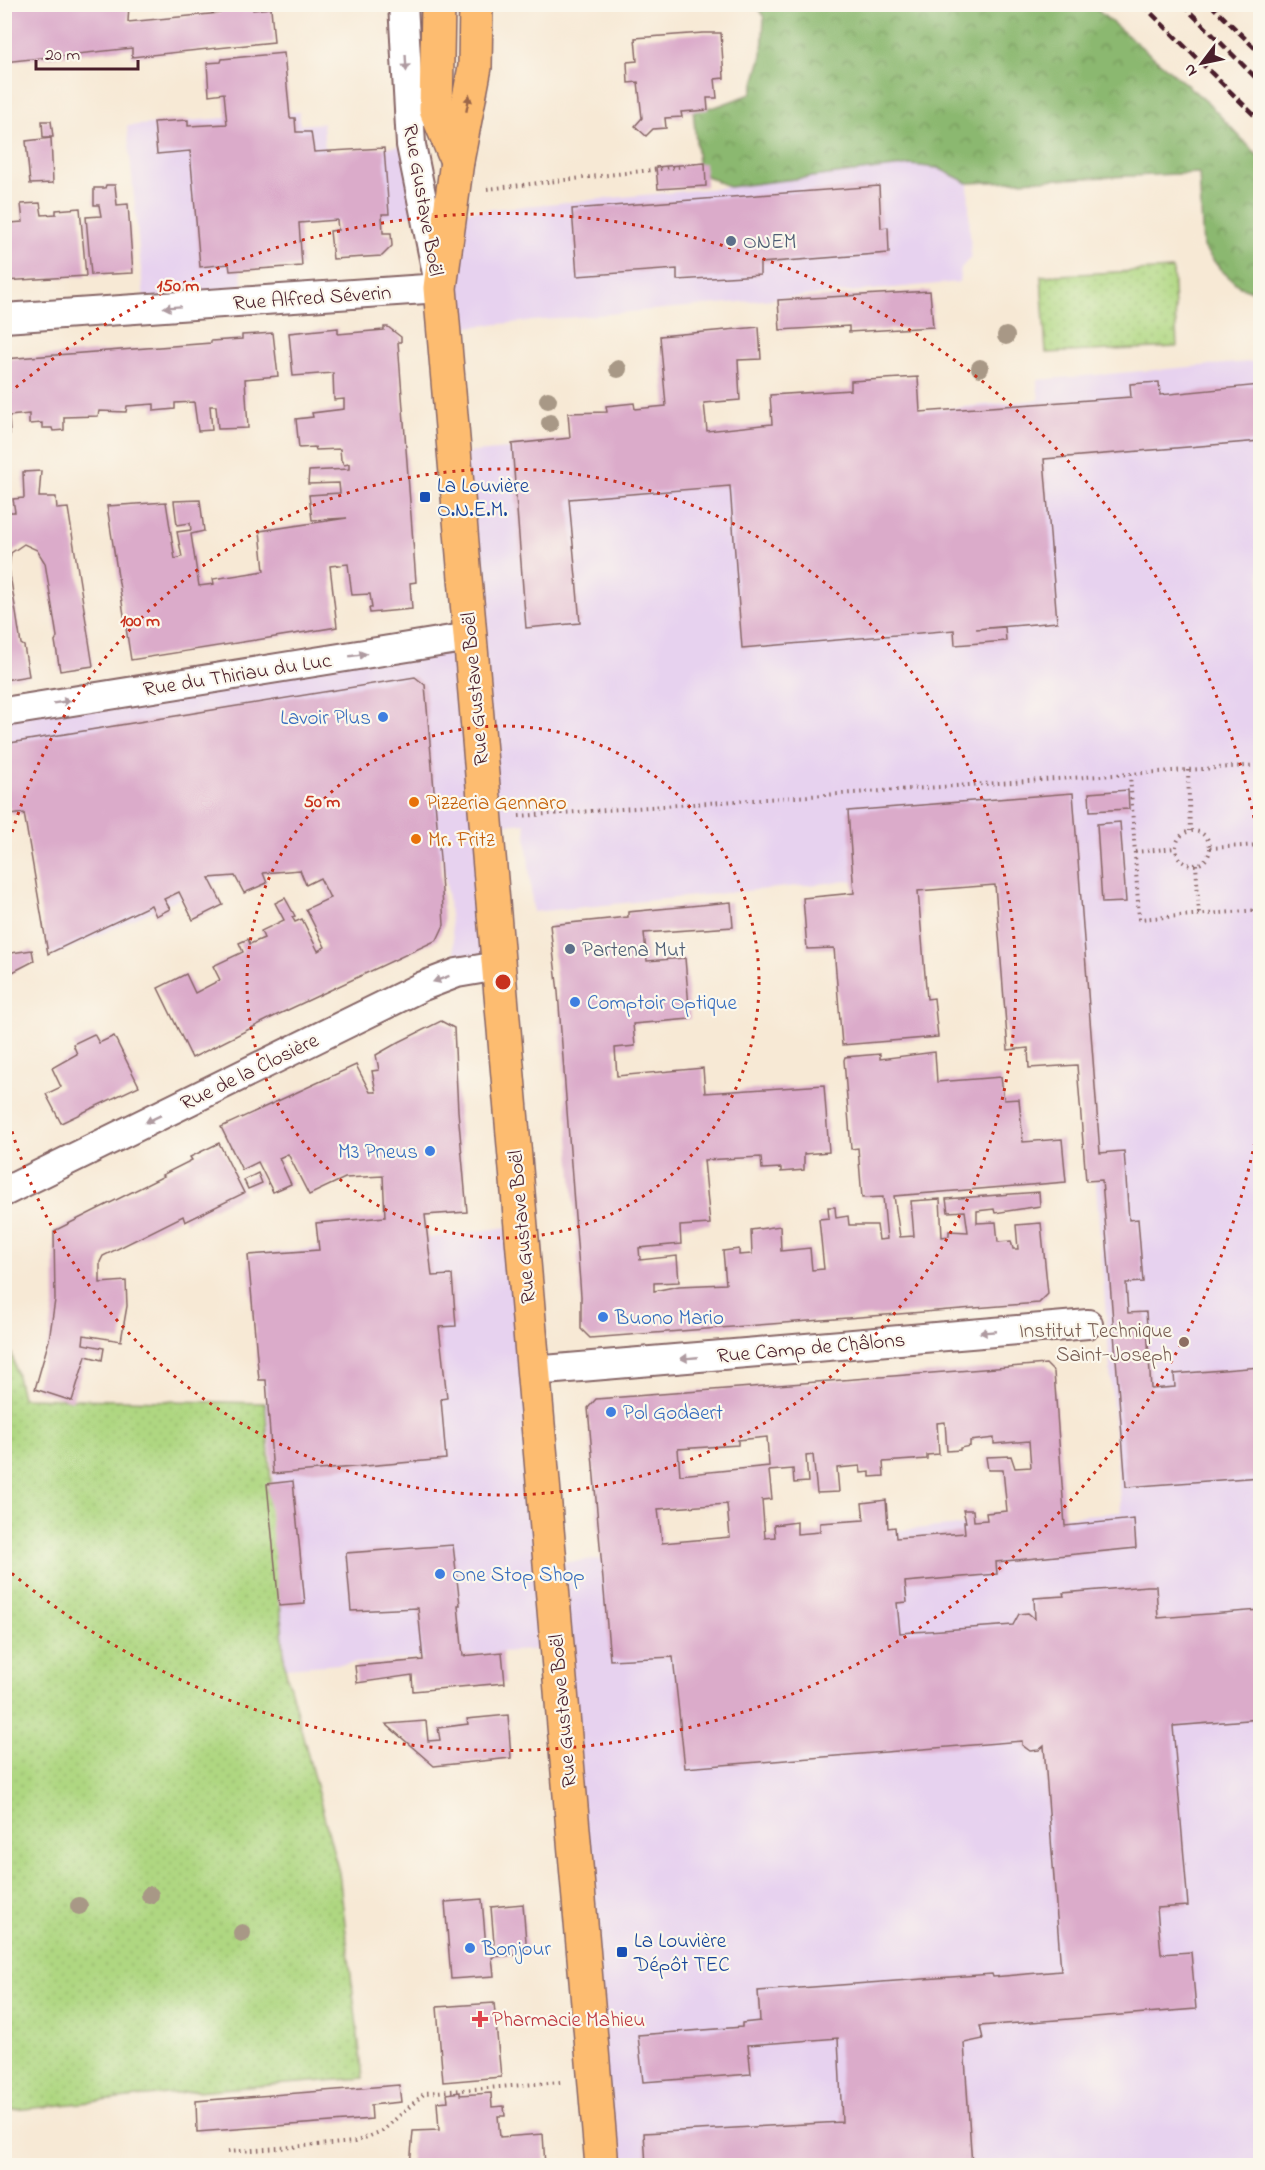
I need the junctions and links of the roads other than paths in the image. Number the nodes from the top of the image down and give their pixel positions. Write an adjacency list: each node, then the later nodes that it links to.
1 (403, 4): 5 (street, Rue Gustave Boël, one-way to 5)
2 (438, 4): 4 (main road, Rue Gustave Boël)
3 (476, 4): 4 (main road, Rue Gustave Boël, one-way to 3)
4 (455, 176): 5 (main road, Rue Gustave Boël)
5 (440, 288): 6 (street, Rue Alfred Séverin, one-way to 6); 7 (main road, Rue Gustave Boël)
6 (4, 318)
7 (470, 637): 8 (street, Rue du Thiriau du Luc, one-way to 7); 9 (main road, Rue Gustave Boël)
8 (4, 712)
9 (498, 966): 10 (street, Rue de la Closière, one-way to 10); 12 (main road, Rue Gustave Boël)
10 (4, 1192)
11 (1088, 1324): 12 (street, Rue Camp de Châlons, one-way to 12)
12 (533, 1371): 13 (main road, Rue Gustave Boël)
13 (602, 2166)

